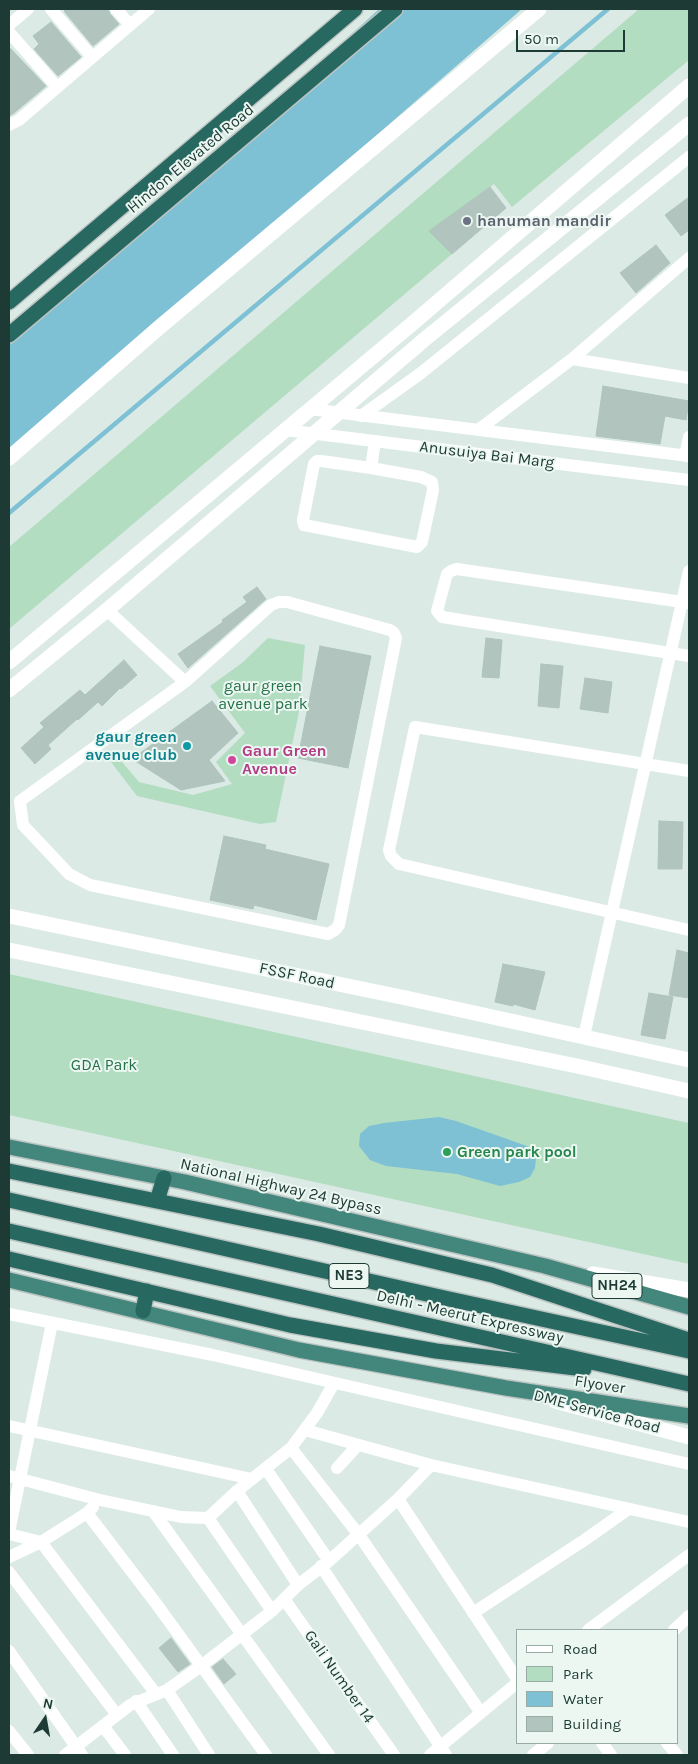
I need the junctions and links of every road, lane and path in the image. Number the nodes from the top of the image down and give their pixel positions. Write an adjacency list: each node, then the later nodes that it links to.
1 (28, 9): 8 (street)
2 (51, 9): 11 (street)
3 (116, 9): 9 (street)
4 (149, 9): 9 (street)
5 (355, 9): 18 (highway, Hindon Elevated Road)
6 (395, 9): 19 (highway, Hindon Elevated Road)
7 (539, 9): 31 (street)
8 (9, 25)
9 (130, 25): 11 (street)
10 (9, 32): 13 (street)
11 (92, 57): 13 (street)
12 (689, 86): 22 (street)
13 (57, 87): 15 (street)
14 (689, 124): 23 (street)
15 (9, 125)
16 (689, 157): 24 (street)
17 (689, 258): 20 (street)
18 (9, 302)
19 (9, 335)
20 (572, 359): 21 (street); 26 (street)
21 (689, 378)
22 (310, 410): 23 (street, Anusuiya Bai Marg); 25 (street)
23 (338, 413): 24 (street, Anusuiya Bai Marg); 27 (street)
24 (361, 416): 26 (street, Anusuiya Bai Marg)
25 (285, 430): 27 (street, Anusuiya Bai Marg); 39 (street)
26 (478, 430): 30 (street, Anusuiya Bai Marg)
27 (314, 434): 29 (street, Anusuiya Bai Marg); 36 (street)
28 (689, 437): 30 (street)
29 (375, 441): 32 (street); 33 (street, Anusuiya Bai Marg)
30 (687, 456)
31 (9, 458)
32 (371, 468): 32 (street)
33 (689, 480)
34 (689, 571): 35 (street)
35 (686, 602): 37 (street); 37 (street)
36 (107, 610): 40 (street); 41 (street)
37 (671, 652): 38 (street); 42 (street)
38 (689, 656)
39 (9, 662)
40 (184, 682): 40 (street)
41 (9, 690)
42 (646, 764): 43 (street); 44 (street); 44 (street)
43 (689, 771)
44 (612, 912): 46 (street); 48 (street)
45 (9, 916): 48 (street, FSSF Road)
46 (689, 930)
47 (9, 950): 50 (street)
48 (584, 1036): 49 (street, FSSF Road)
49 (689, 1060)
50 (689, 1092)
51 (9, 1147): 53 (highway, National Highway 24 Bypass)
52 (9, 1171): 55 (highway)
53 (164, 1178): 55 (highway); 58 (highway, National Highway 24 Bypass)
54 (9, 1200): 67 (highway, Delhi - Meerut Expressway / NE3)
55 (157, 1201): 66 (highway)
56 (9, 1231): 68 (highway, Delhi - Meerut Expressway / NE3)
57 (9, 1259): 61 (highway)
58 (545, 1266): 60 (street); 62 (highway, NH24)
59 (9, 1280): 63 (highway, Flyover)
60 (689, 1290)
61 (147, 1291): 63 (highway); 68 (highway)
62 (689, 1307)
63 (143, 1311): 71 (highway, Flyover)
64 (9, 1314): 65 (street)
65 (52, 1323): 69 (street); 75 (street)
66 (689, 1340)
67 (689, 1351)
68 (668, 1379): 70 (highway, Delhi - Meerut Expressway / NE3)
69 (334, 1383): 74 (street); 79 (street)
70 (689, 1384)
71 (506, 1388): 72 (highway, Flyover); 76 (street, DME Service Road)
72 (689, 1416)
73 (9, 1426): 75 (street)
74 (305, 1430): 77 (street); 78 (street)
75 (30, 1432): 83 (street); 84 (street)
76 (689, 1437)
77 (358, 1445): 80 (street); 81 (street)
78 (291, 1448): 82 (street); 94 (street)
79 (689, 1464)
80 (432, 1465): 86 (street); 88 (street)
81 (337, 1468)
82 (266, 1469): 84 (street); 98 (street)
83 (14, 1477): 87 (street); 93 (street)
84 (252, 1479): 85 (street)
85 (237, 1491): 91 (street); 100 (street)
86 (398, 1499): 94 (street); 103 (street)
87 (100, 1500): 89 (street); 90 (street)
88 (627, 1510): 92 (street); 103 (street)
89 (153, 1511): 91 (street); 107 (street)
90 (87, 1513): 95 (street); 109 (street)
91 (208, 1518): 102 (street)
92 (689, 1522)
93 (9, 1533): 95 (street)
94 (359, 1535): 98 (street); 114 (street)
95 (41, 1542): 97 (street); 112 (street)
96 (689, 1554): 105 (street)
97 (9, 1557)
98 (325, 1564): 100 (street); 121 (street)
99 (9, 1572): 115 (street)
100 (298, 1585): 101 (street)
101 (284, 1599): 102 (street); 129 (street, Gali Number 14)
102 (272, 1611): 107 (street)
103 (473, 1612): 110 (street)
104 (689, 1616): 106 (street)
105 (589, 1629)
106 (675, 1629)
107 (242, 1634): 109 (street); 128 (street)
108 (9, 1651): 120 (street)
109 (202, 1666): 112 (street); 127 (street)
110 (516, 1677)
111 (516, 1685): 114 (street)
112 (161, 1692): 113 (street); 126 (street)
113 (136, 1701): 115 (street); 125 (street)
114 (481, 1713): 121 (street)
115 (117, 1715): 116 (street)
116 (103, 1726): 120 (street); 124 (street)
117 (9, 1731): 122 (street)
118 (603, 1744): 131 (street)
119 (668, 1744): 132 (street)
120 (79, 1751): 123 (street)
121 (444, 1751): 130 (street)
122 (28, 1755)
123 (65, 1755)
124 (126, 1755)
125 (173, 1755)
126 (209, 1755)
127 (266, 1755)
128 (329, 1755)
129 (394, 1755)
130 (430, 1755)
131 (611, 1755)
132 (677, 1755)

